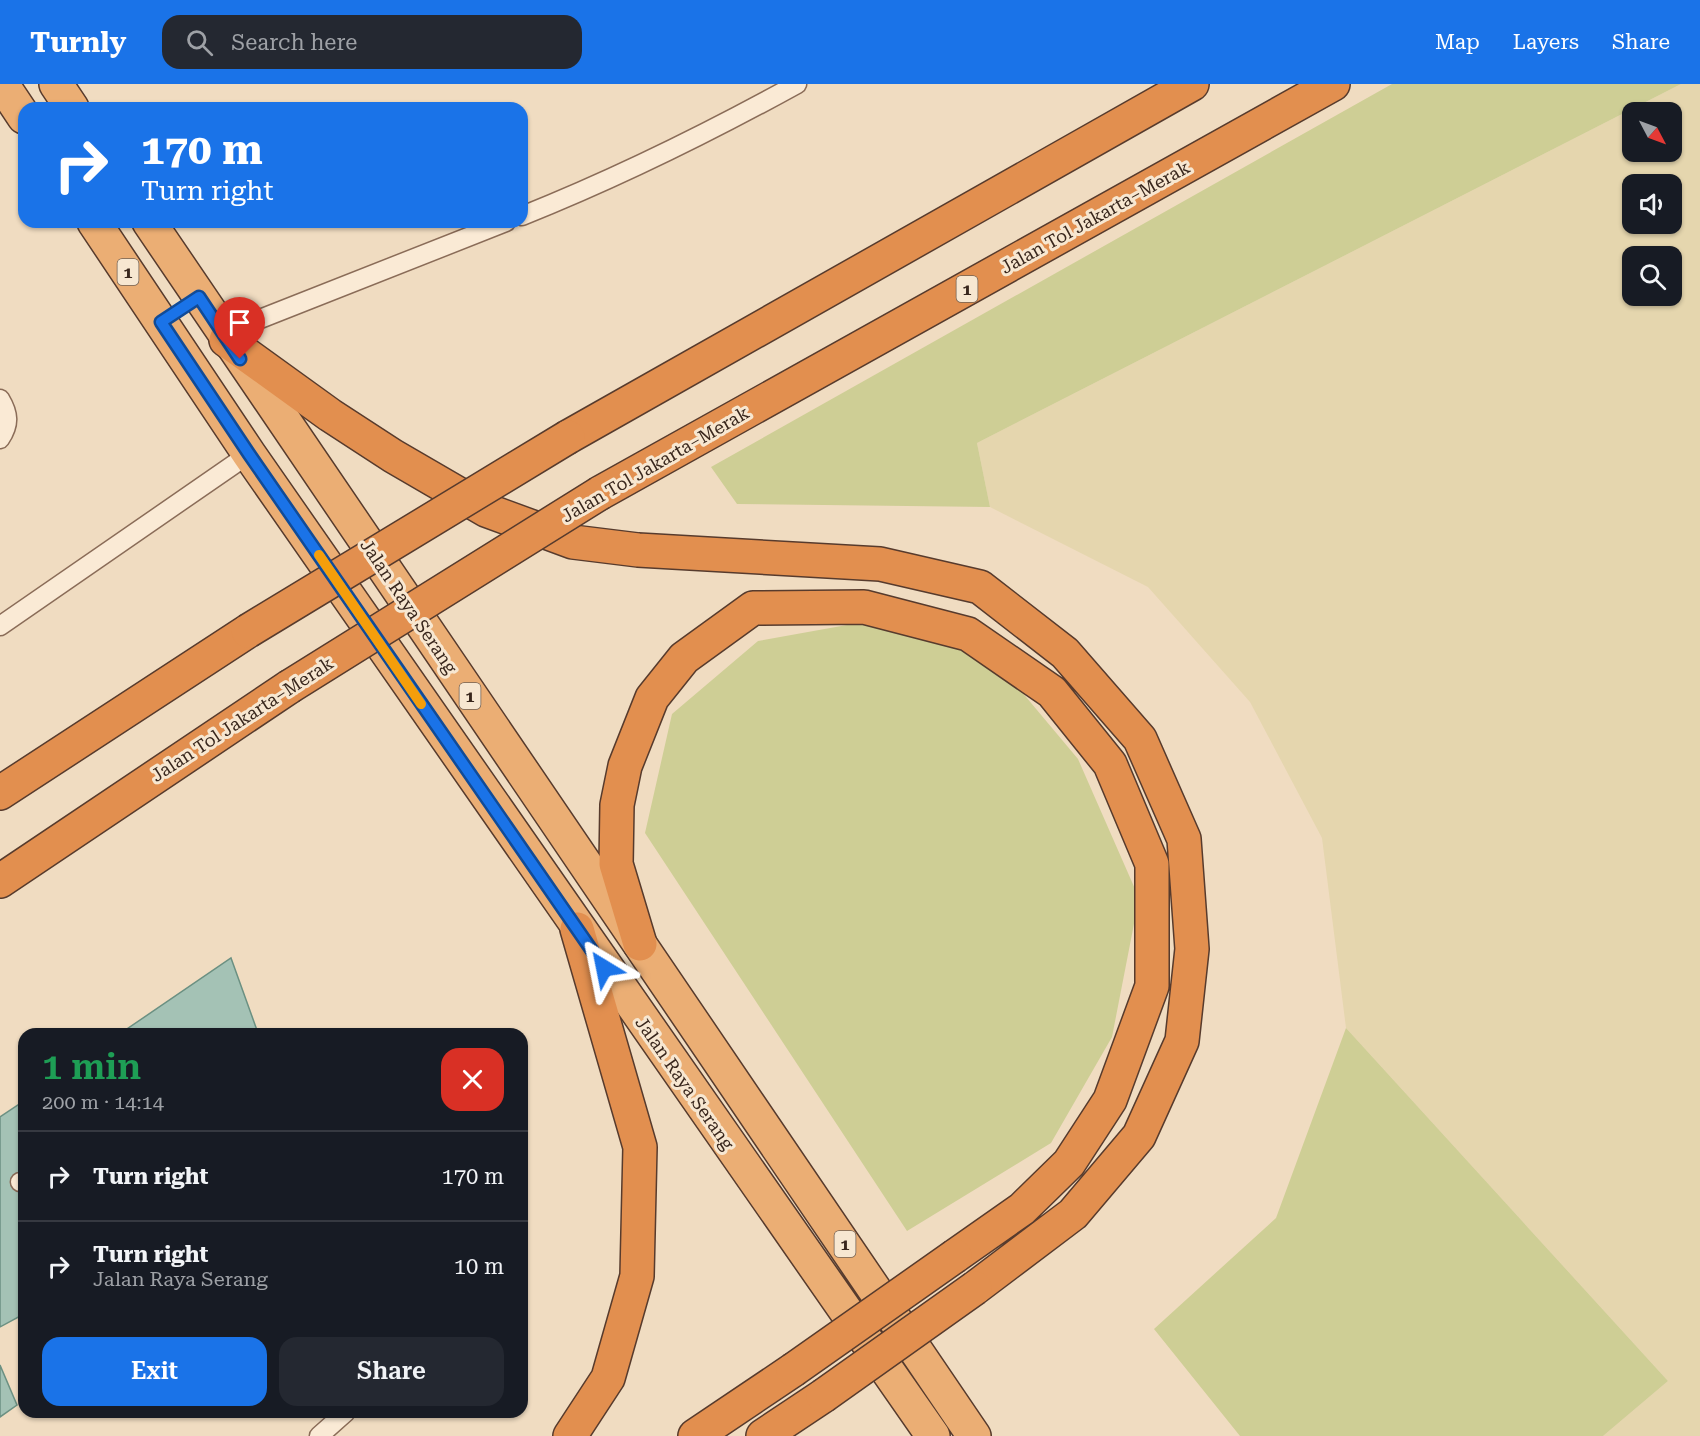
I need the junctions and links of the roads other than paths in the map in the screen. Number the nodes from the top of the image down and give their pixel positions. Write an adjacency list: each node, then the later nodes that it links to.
1 (2, 84): 7 (highway)
2 (56, 84): 6 (highway)
3 (797, 84): 8 (lane)
4 (1192, 84): 20 (highway, bridge)
5 (1333, 84): 19 (highway, Jalan Tol Jakarta–Merak / 1, bridge)
6 (68, 102)
7 (18, 108)
8 (528, 214)
9 (98, 228): 13 (highway, Jalan Raya Serang / 1)
10 (152, 228): 12 (highway, Jalan Raya Serang / 1)
11 (491, 228): 14 (lane)
12 (199, 297): 13 (highway); 14 (highway, Jalan Raya Serang / 1)
13 (161, 322): 17 (highway, Jalan Raya Serang / 1)
14 (224, 337): 24 (highway, Jalan Raya Serang / 1); 29 (highway, bridge)
15 (0, 399): 16 (lane)
16 (0, 439)
17 (249, 454): 18 (lane); 23 (highway, Jalan Raya Serang / 1)
18 (0, 626)
19 (176, 760): 21 (highway, Jalan Tol Jakarta–Merak / 1); 22 (highway)
20 (0, 793)
21 (0, 881)
22 (0, 896)
23 (577, 929): 27 (highway); 30 (highway, Jalan Raya Serang / 1)
24 (640, 945): 28 (highway, bridge); 31 (highway, Jalan Raya Serang / 1)
25 (339, 1418): 26 (lane)
26 (319, 1436)
27 (570, 1436)
28 (695, 1436)
29 (763, 1436)
30 (933, 1436)
31 (974, 1436)

